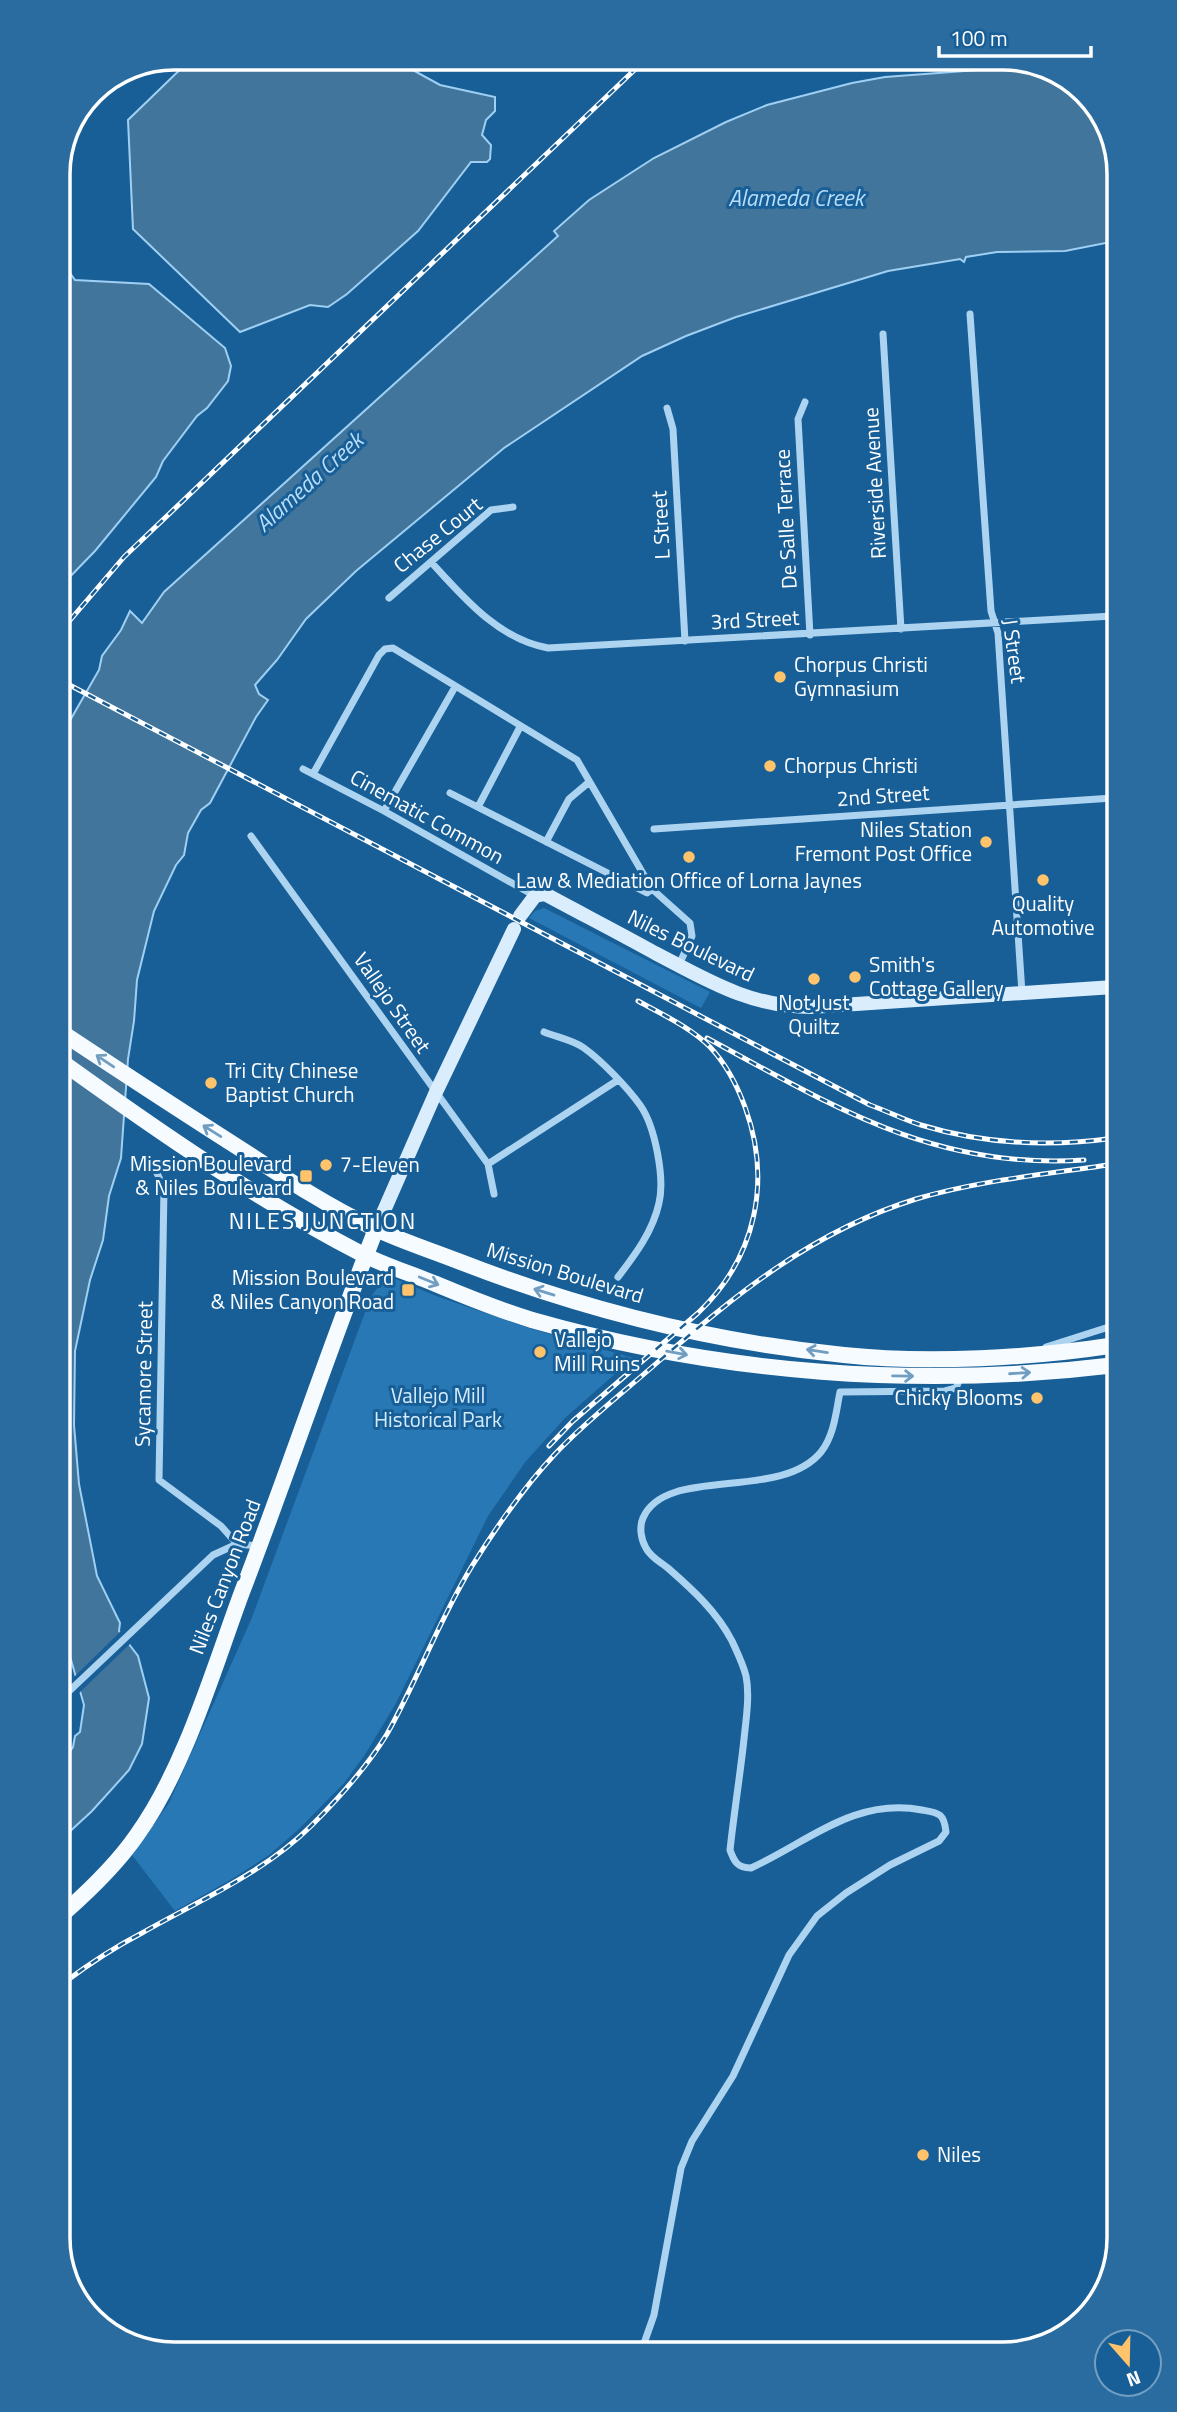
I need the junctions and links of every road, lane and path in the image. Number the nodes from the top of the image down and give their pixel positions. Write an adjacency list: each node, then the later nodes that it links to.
1 (970, 314): 9 (street, J Street)
2 (883, 334): 10 (street, Riverside Avenue)
3 (805, 402): 11 (street, De Salle Terrace)
4 (667, 408): 12 (street, L Street)
5 (513, 507): 6 (street, Chase Court)
6 (431, 562): 7 (street, Chase Court); 12 (street, 3rd Street)
7 (389, 598)
8 (1107, 616): 9 (street, 3rd Street)
9 (995, 624): 10 (street, 3rd Street); 20 (street, J Street)
10 (901, 629): 11 (street, 3rd Street)
11 (810, 635): 12 (street, 3rd Street)
12 (685, 641)
13 (455, 687): 14 (street); 16 (street); 22 (street)
14 (520, 727): 17 (street); 21 (street)
15 (303, 769): 16 (street, Cinematic Common)
16 (313, 774): 22 (street, Cinematic Common)
17 (588, 783): 25 (street); 26 (street)
18 (450, 793): 21 (street)
19 (1107, 798): 20 (street, 2nd Street)
20 (1009, 805): 23 (street, 2nd Street); 30 (street, J Street)
21 (478, 807): 25 (street)
22 (384, 811): 27 (street, Cinematic Common)
23 (654, 829)
24 (251, 836): 35 (street, Vallejo Street)
25 (546, 842): 26 (street)
26 (652, 889): 28 (street)
27 (535, 896): 28 (main road, Niles Boulevard); 35 (main road)
28 (679, 965): 30 (main road, Niles Boulevard)
29 (1107, 987): 30 (main road, Niles Boulevard)
30 (1022, 993)
31 (544, 1032): 34 (street)
32 (70, 1037): 39 (main road, Mission Boulevard, one-way to 32)
33 (70, 1068): 40 (main road)
34 (618, 1080): 36 (street); 41 (street)
35 (436, 1092): 36 (street, Vallejo Street); 39 (main road)
36 (488, 1164): 38 (street, Vallejo Street)
37 (156, 1169): 50 (street, Sycamore Street)
38 (494, 1194)
39 (376, 1229): 40 (main road, Niles Canyon Road); 46 (main road, Mission Boulevard, one-way to 39)
40 (365, 1255): 49 (main road, one-way to 49); 51 (main road, Niles Canyon Road)
41 (618, 1277)
42 (1107, 1328): 45 (street)
43 (1107, 1346): 44 (main road, Mission Boulevard)
44 (1078, 1349): 45 (main road, Mission Boulevard); 48 (main road)
45 (1024, 1354): 46 (main road, Mission Boulevard)
46 (983, 1357): 49 (street)
47 (1107, 1366): 48 (main road)
48 (1080, 1369): 49 (main road, one-way to 48)
49 (961, 1376): 54 (street)
50 (237, 1544): 51 (street); 52 (street)
51 (259, 1546): 53 (main road, Niles Canyon Road)
52 (70, 1690)
53 (70, 1907)
54 (644, 2342)

